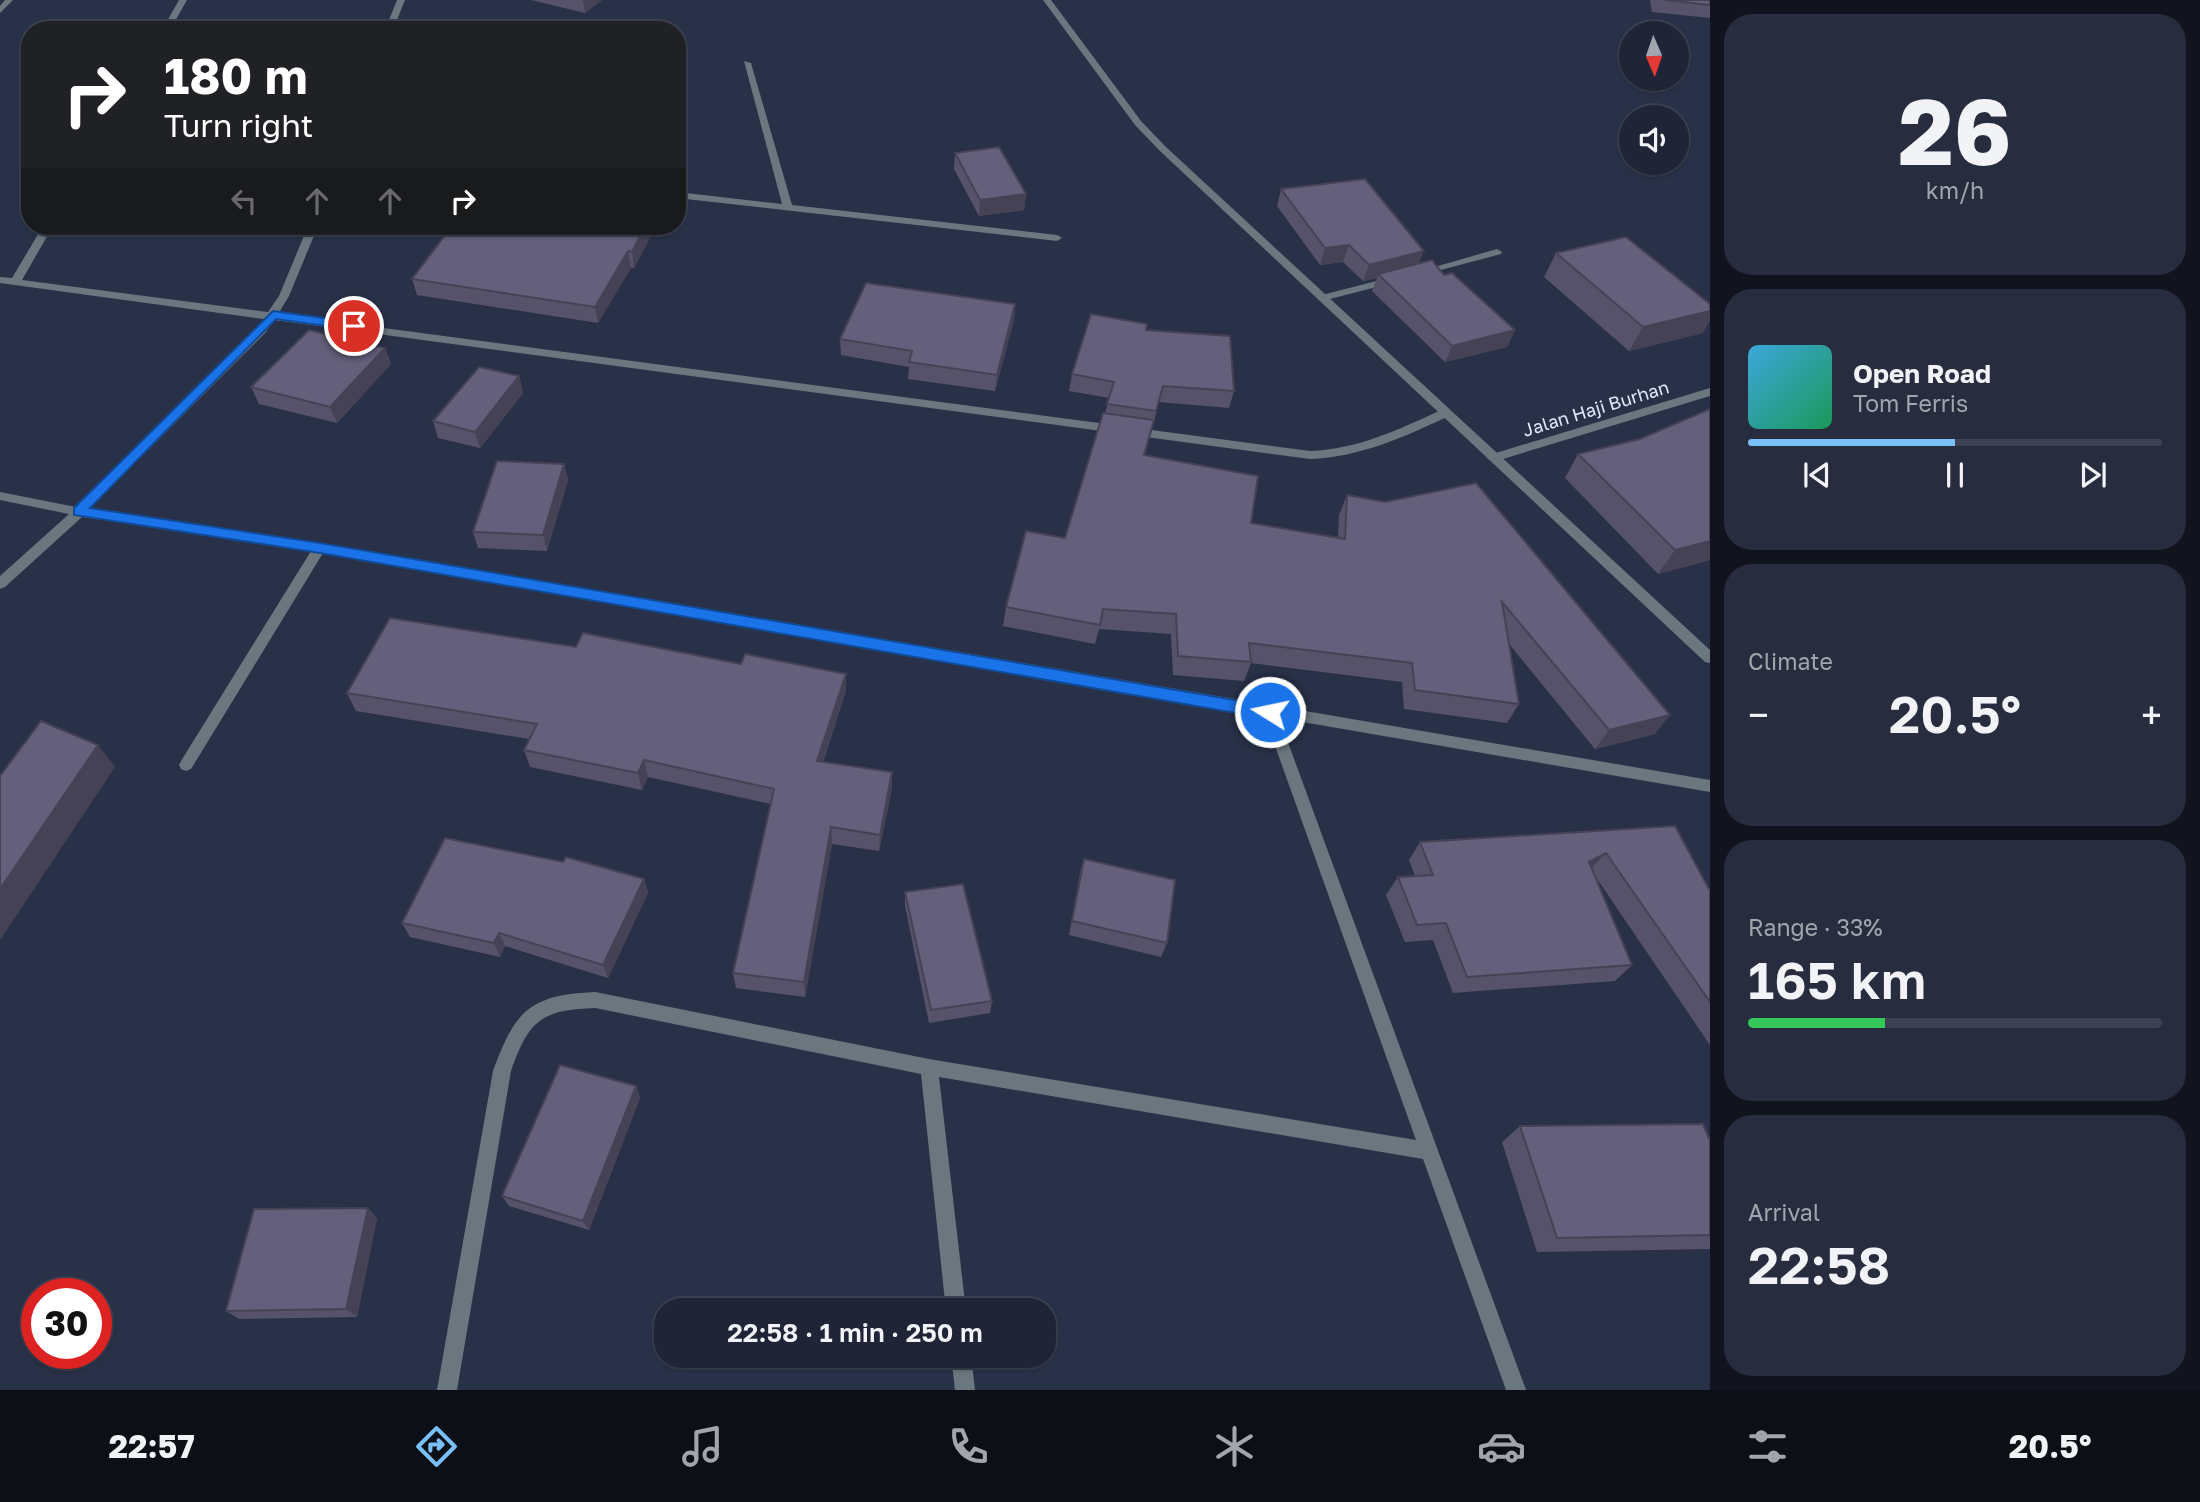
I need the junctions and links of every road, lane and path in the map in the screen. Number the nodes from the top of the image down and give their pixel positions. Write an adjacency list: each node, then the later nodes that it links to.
1 (9, 0): 5 (street)
2 (183, 0): 6 (street)
3 (401, 0): 7 (street)
4 (1047, 0): 19 (street)
5 (0, 11)
6 (171, 21)
7 (393, 21)
8 (747, 63): 10 (street)
9 (686, 196): 10 (street)
10 (788, 207): 13 (street)
11 (43, 235): 18 (street)
12 (309, 235): 20 (street)
13 (1057, 238)
14 (1497, 252): 15 (street)
15 (1416, 273)
16 (1403, 277): 19 (street)
17 (0, 280): 18 (street)
18 (15, 282): 20 (street)
19 (1322, 298): 22 (street)
20 (273, 315): 22 (street); 25 (street)
21 (1710, 392): 23 (street, Jalan Haji Burhan)
22 (1445, 413): 23 (street)
23 (1493, 458): 28 (street)
24 (0, 496): 25 (street)
25 (79, 512): 26 (street); 27 (street)
26 (320, 548): 29 (street); 30 (street)
27 (0, 584)
28 (1710, 658)
29 (1270, 712): 31 (street); 33 (street)
30 (187, 765)
31 (1710, 786)
32 (929, 1067): 33 (street); 34 (street); 36 (street)
33 (1427, 1151): 38 (street)
34 (955, 1298)
35 (962, 1368): 37 (street)
36 (447, 1390)
37 (965, 1390)
38 (1516, 1390)

